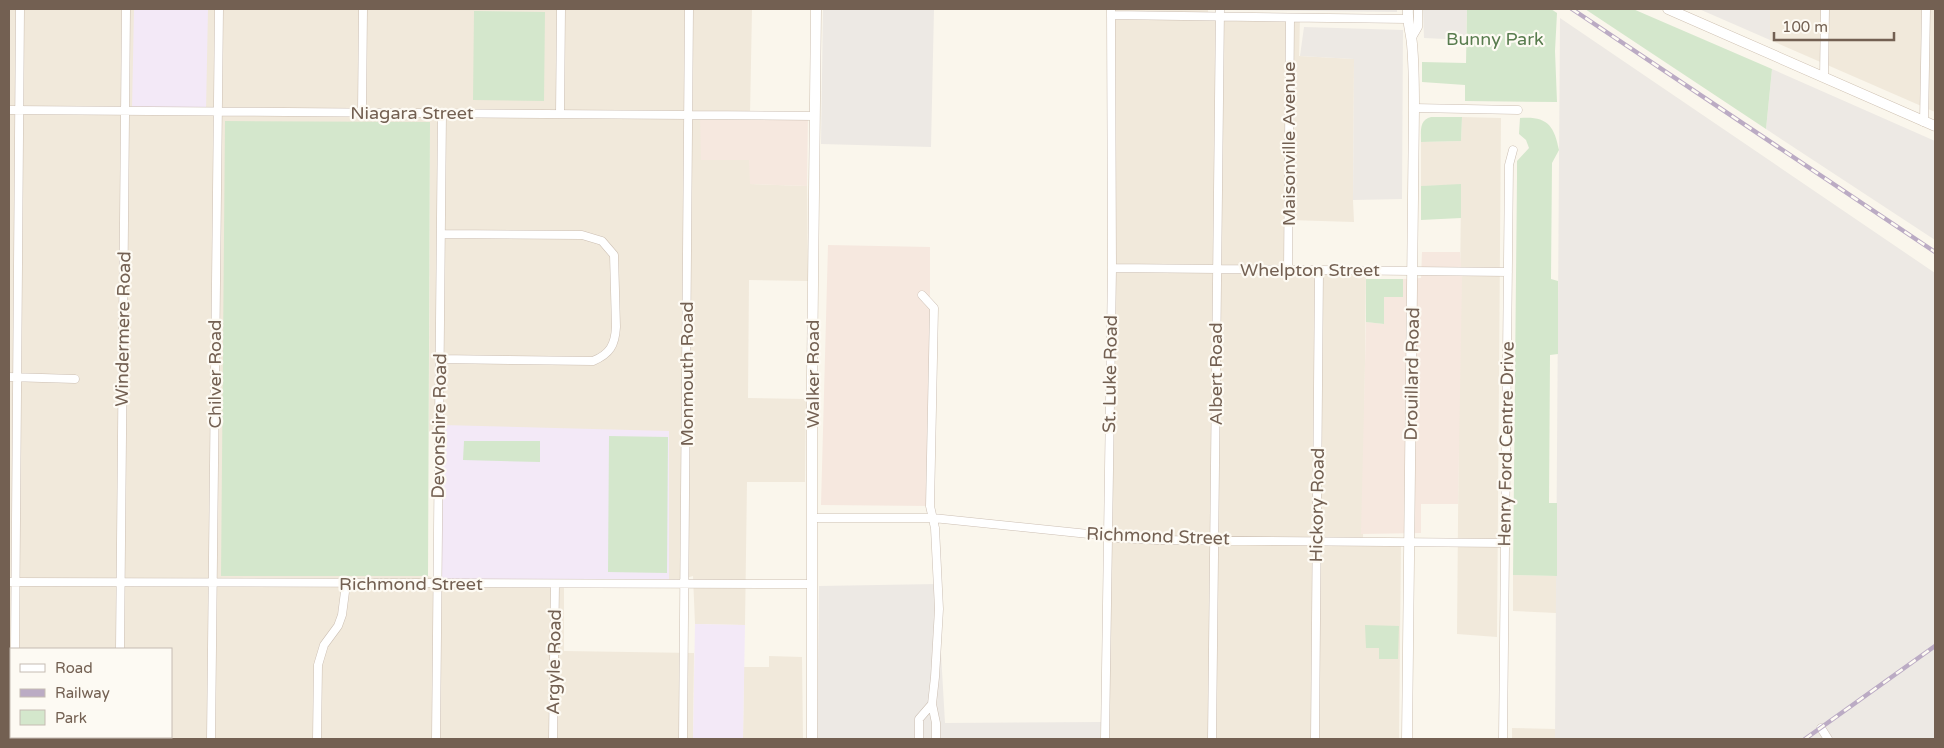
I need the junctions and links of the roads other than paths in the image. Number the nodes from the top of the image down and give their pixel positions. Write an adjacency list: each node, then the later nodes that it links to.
1 (20, 9): 20 (street)
2 (126, 9): 22 (street, Windermere Road)
3 (219, 9): 23 (street, Chilver Road)
4 (363, 9): 24 (street)
5 (561, 9): 26 (street)
6 (689, 9): 27 (street, Monmouth Road)
7 (816, 9): 28 (main road, Walker Road)
8 (1418, 9): 16 (street)
9 (1668, 9): 17 (main road)
10 (1825, 9): 17 (street)
11 (1926, 9): 29 (street)
12 (1111, 12): 13 (street); 33 (street, St. Luke Road)
13 (1220, 12): 15 (street); 34 (street, Albert Road)
14 (1407, 14): 15 (street); 16 (main road, Drouillard Road)
15 (1290, 18): 35 (street, Maisonville Avenue)
16 (1411, 39): 18 (main road, Drouillard Road)
17 (1824, 77): 29 (main road)
18 (1414, 108): 21 (street); 37 (main road, Drouillard Road)
19 (9, 110): 20 (street, Niagara Street)
20 (20, 110): 22 (street, Niagara Street); 41 (street)
21 (1518, 110)
22 (125, 111): 23 (street, Niagara Street); 51 (street, Windermere Road)
23 (218, 111): 24 (street, Niagara Street); 52 (street, Chilver Road)
24 (362, 112): 25 (street, Niagara Street)
25 (442, 113): 26 (street, Niagara Street); 32 (street, Devonshire Road)
26 (560, 114): 27 (street, Niagara Street)
27 (688, 114): 28 (street, Niagara Street); 56 (street, Monmouth Road)
28 (816, 116): 43 (main road, Walker Road)
29 (1924, 122): 30 (main road)
30 (1935, 126)
31 (1513, 150): 38 (street, Henry Ford Centre Drive)
32 (440, 234): 40 (street, Devonshire Road); 40 (street)
33 (1112, 268): 34 (street, Whelpton Street); 45 (street, St. Luke Road)
34 (1216, 269): 35 (street, Whelpton Street); 46 (street, Albert Road)
35 (1288, 270): 36 (street, Whelpton Street)
36 (1319, 270): 37 (street, Whelpton Street); 47 (street, Hickory Road)
37 (1413, 270): 38 (street, Whelpton Street); 48 (main road, Drouillard Road)
38 (1508, 272): 49 (street, Henry Ford Centre Drive)
39 (922, 295): 44 (street)
40 (439, 359): 54 (street, Devonshire Road)
41 (13, 377): 42 (street); 50 (street)
42 (75, 379)
43 (812, 518): 44 (street, Richmond Street); 57 (main road, Walker Road)
44 (934, 518): 45 (street, Richmond Street); 60 (street)
45 (1108, 536): 46 (street, Richmond Street); 70 (street, St. Luke Road)
46 (1214, 539): 47 (street, Richmond Street); 71 (street, Albert Road)
47 (1317, 541): 48 (street, Richmond Street); 72 (street, Hickory Road)
48 (1409, 542): 49 (street, Richmond Street); 73 (main road, Drouillard Road)
49 (1505, 543): 74 (street, Henry Ford Centre Drive)
50 (12, 582): 51 (street, Richmond Street); 58 (street)
51 (120, 583): 52 (street, Richmond Street); 59 (street, Windermere Road)
52 (214, 583): 53 (street, Richmond Street); 62 (street, Chilver Road)
53 (346, 584): 54 (street, Richmond Street); 63 (street)
54 (438, 584): 55 (street, Richmond Street); 64 (street, Devonshire Road)
55 (555, 584): 56 (street, Richmond Street); 65 (street, Argyle Road)
56 (685, 584): 57 (street, Richmond Street); 66 (street, Monmouth Road)
57 (812, 584): 67 (main road, Walker Road)
58 (16, 648)
59 (120, 648)
60 (932, 704): 68 (street); 69 (street)
61 (1821, 728): 75 (street)
62 (211, 739)
63 (317, 739)
64 (436, 739)
65 (553, 739)
66 (683, 739)
67 (812, 739)
68 (919, 739)
69 (936, 739)
70 (1105, 739)
71 (1212, 739)
72 (1315, 739)
73 (1407, 739)
74 (1503, 739)
75 (1828, 739)

